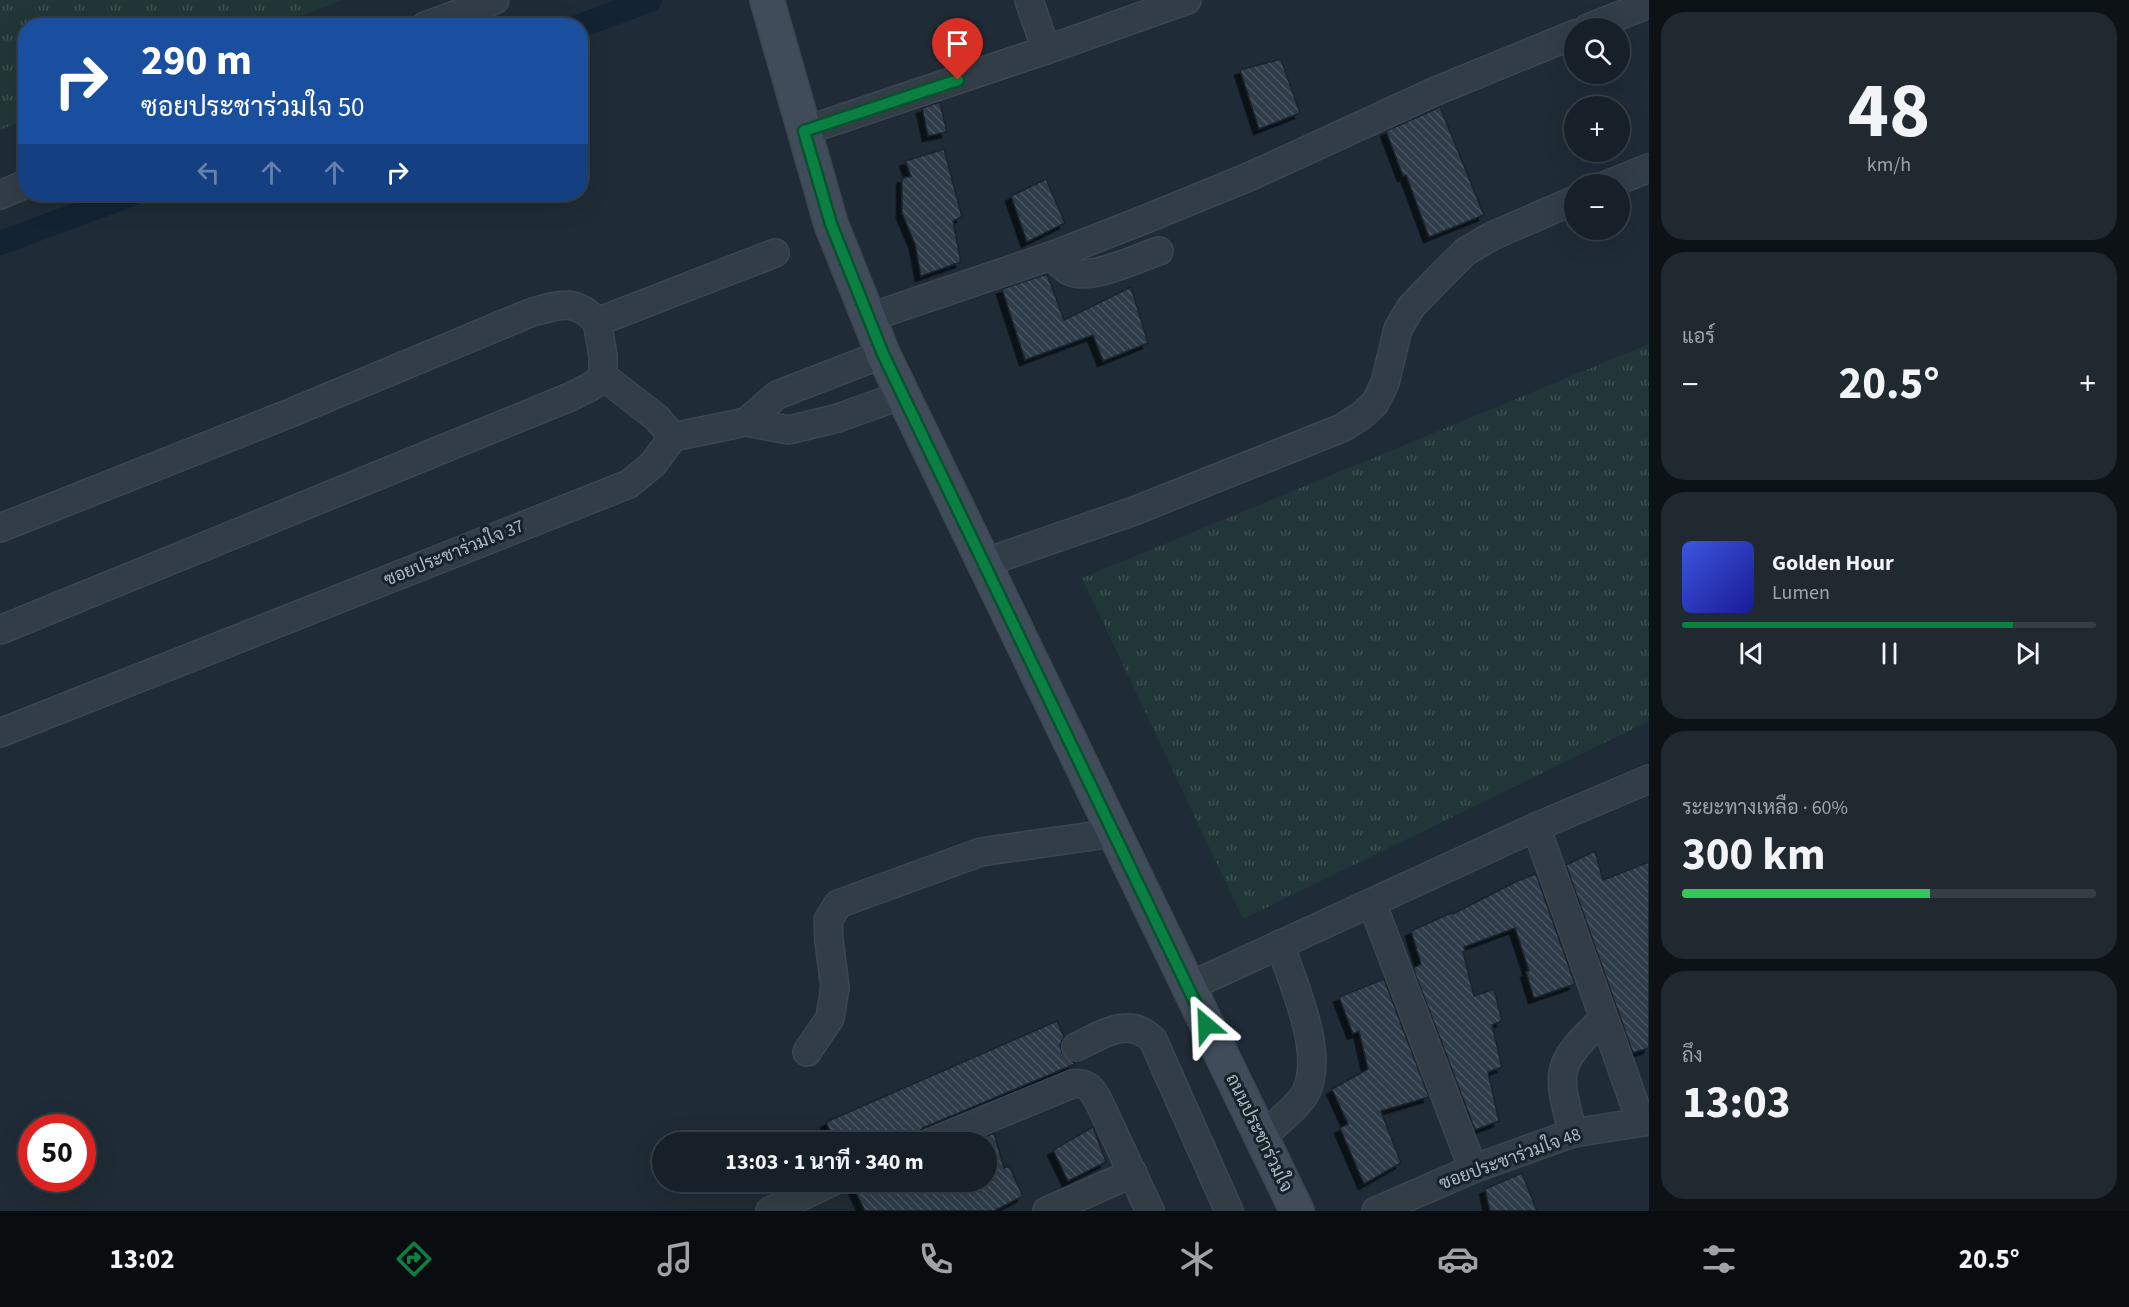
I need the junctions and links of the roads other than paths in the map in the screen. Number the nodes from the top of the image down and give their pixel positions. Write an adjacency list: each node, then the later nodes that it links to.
1 (495, 0): 6 (street)
2 (767, 0): 10 (main road, ถนนประชาร่วมใจ)
3 (1029, 0): 9 (street)
4 (1187, 0): 9 (street)
5 (1649, 3): 7 (street)
6 (447, 18)
7 (1612, 18)
8 (1564, 39): 18 (street)
9 (1046, 50): 10 (street)
10 (804, 131): 19 (main road, ถนนประชาร่วมใจ)
11 (1649, 168): 12 (street)
12 (1630, 176)
13 (18, 187): 14 (street)
14 (0, 195)
15 (1564, 205): 27 (street)
16 (1159, 251): 18 (street)
17 (775, 253): 20 (street)
18 (1051, 256): 19 (street)
19 (868, 318): 21 (main road, ถนนประชาร่วมใจ)
20 (597, 322): 22 (street); 26 (street)
21 (883, 354): 23 (main road, ถนนประชาร่วมใจ); 24 (street)
22 (603, 376): 25 (street); 28 (street)
23 (902, 395): 24 (street); 27 (main road, ถนนประชาร่วมใจ)
24 (746, 422): 25 (street)
25 (674, 437): 29 (street, ซอยประชาร่วมใจ 37)
26 (0, 528)
27 (984, 563): 32 (main road, ถนนประชาร่วมใจ)
28 (0, 630)
29 (0, 733)
30 (1649, 779): 31 (street)
31 (1536, 827): 33 (street); 36 (street)
32 (1114, 833): 35 (main road, ถนนประชาร่วมใจ); 38 (street)
33 (1372, 903): 34 (street); 43 (street)
34 (1280, 944): 35 (street); 42 (street)
35 (1188, 987): 42 (main road, ถนนประชาร่วมใจ)
36 (1603, 1019): 39 (street); 41 (street)
37 (1076, 1047): 49 (street)
38 (807, 1052)
39 (1645, 1122): 41 (street, ซอยประชาร่วมใจ 48)
40 (955, 1132): 44 (street)
41 (1573, 1134): 43 (street, ซอยประชาร่วมใจ 48)
42 (1261, 1138): 50 (main road, ถนนประชาร่วมใจ)
43 (1473, 1169): 51 (street, ซอยประชาร่วมใจ 48)
44 (1133, 1173): 47 (street); 48 (street)
45 (811, 1192): 46 (street)
46 (770, 1211)
47 (1047, 1211)
48 (1150, 1211)
49 (1229, 1211)
50 (1297, 1211)
51 (1376, 1211)

